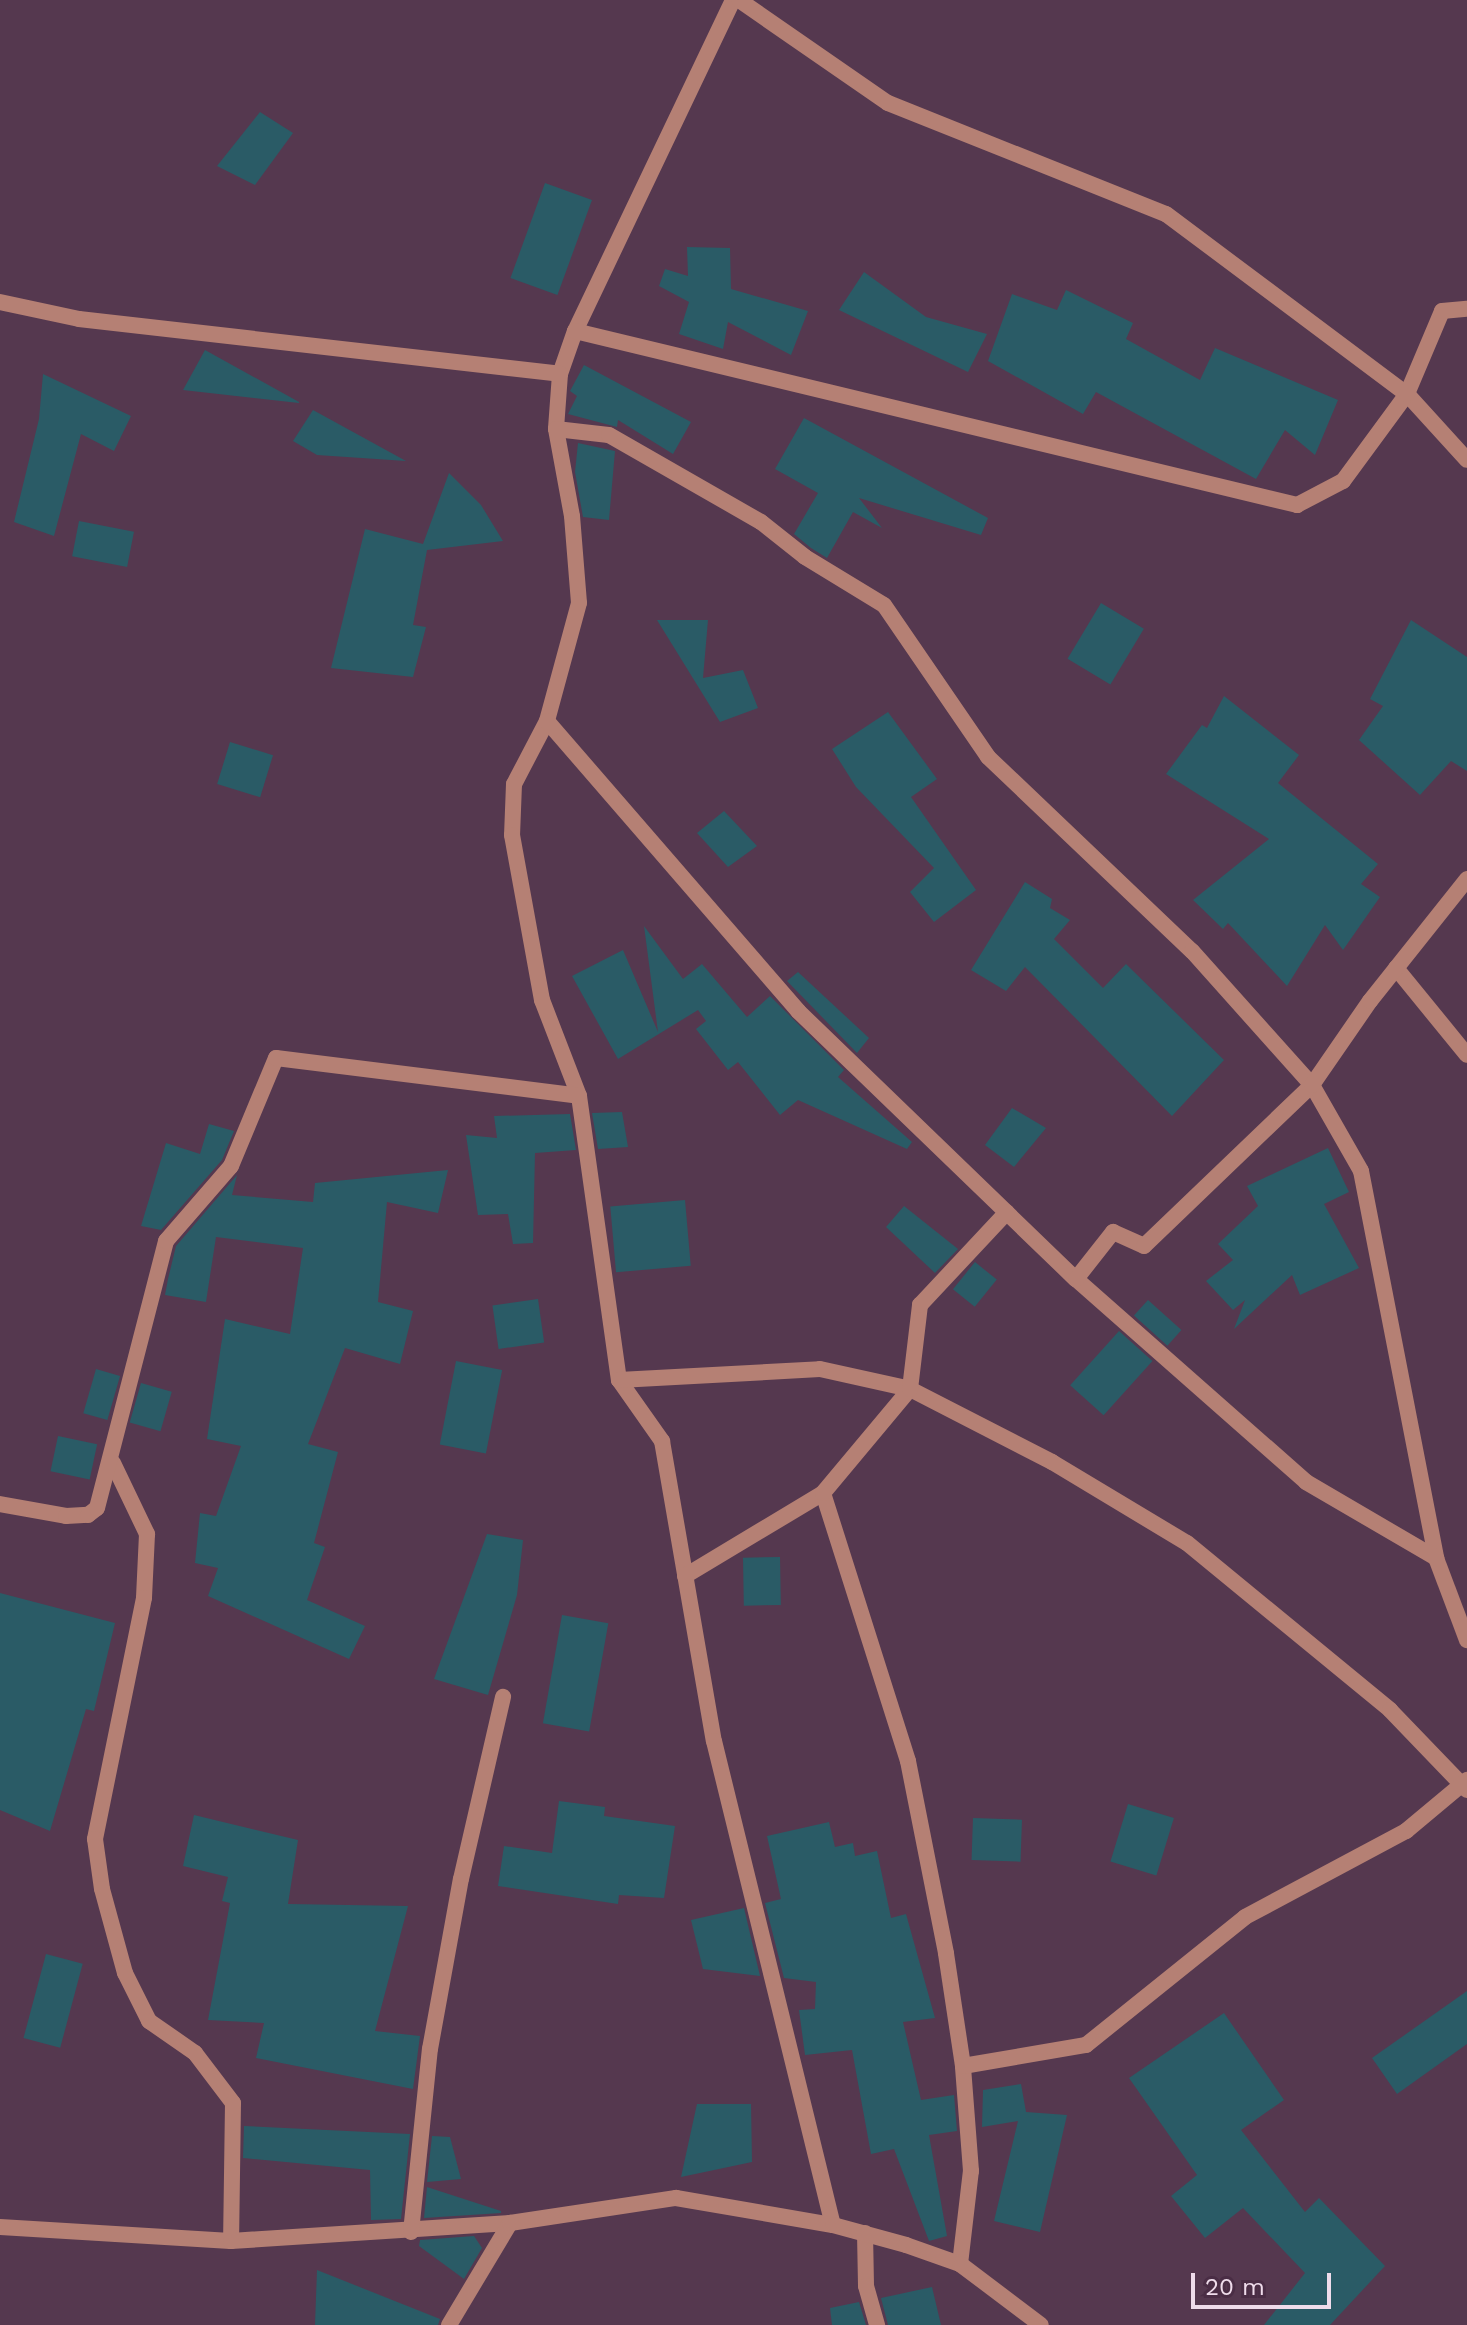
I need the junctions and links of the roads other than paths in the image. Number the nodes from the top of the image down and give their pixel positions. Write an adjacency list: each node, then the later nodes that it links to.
1 (733, 0): 5 (street)
2 (739, 0): 7 (street)
3 (0, 302): 6 (street)
4 (1467, 309): 7 (street)
5 (575, 331): 6 (street); 7 (street)
6 (560, 374): 8 (street)
7 (1407, 394): 9 (street)
8 (556, 429): 10 (street); 14 (street)
9 (1467, 460)
10 (547, 721): 15 (street); 16 (street)
11 (1467, 879): 12 (street)
12 (1396, 968): 13 (street); 14 (street)
13 (1467, 1055)
14 (1312, 1085): 17 (street); 23 (street)
15 (579, 1096): 18 (street); 20 (street)
16 (1007, 1212): 17 (street); 19 (street)
17 (1076, 1279): 23 (street)
18 (619, 1380): 19 (street); 24 (street)
19 (910, 1389): 21 (street); 27 (street)
20 (113, 1463): 22 (street); 34 (street)
21 (823, 1493): 24 (street); 28 (street)
22 (0, 1504)
23 (1436, 1558): 25 (street)
24 (685, 1576): 30 (street)
25 (1467, 1640)
26 (503, 1697): 32 (street)
27 (1465, 1785): 28 (street)
28 (963, 2066): 35 (street)
29 (510, 2223): 30 (street); 32 (street); 36 (street)
30 (833, 2225): 33 (street)
31 (0, 2227): 34 (street)
32 (411, 2232): 34 (street)
33 (865, 2233): 35 (street); 37 (street)
34 (231, 2241)
35 (960, 2264): 38 (street)
36 (449, 2325)
37 (877, 2325)
38 (1041, 2325)

